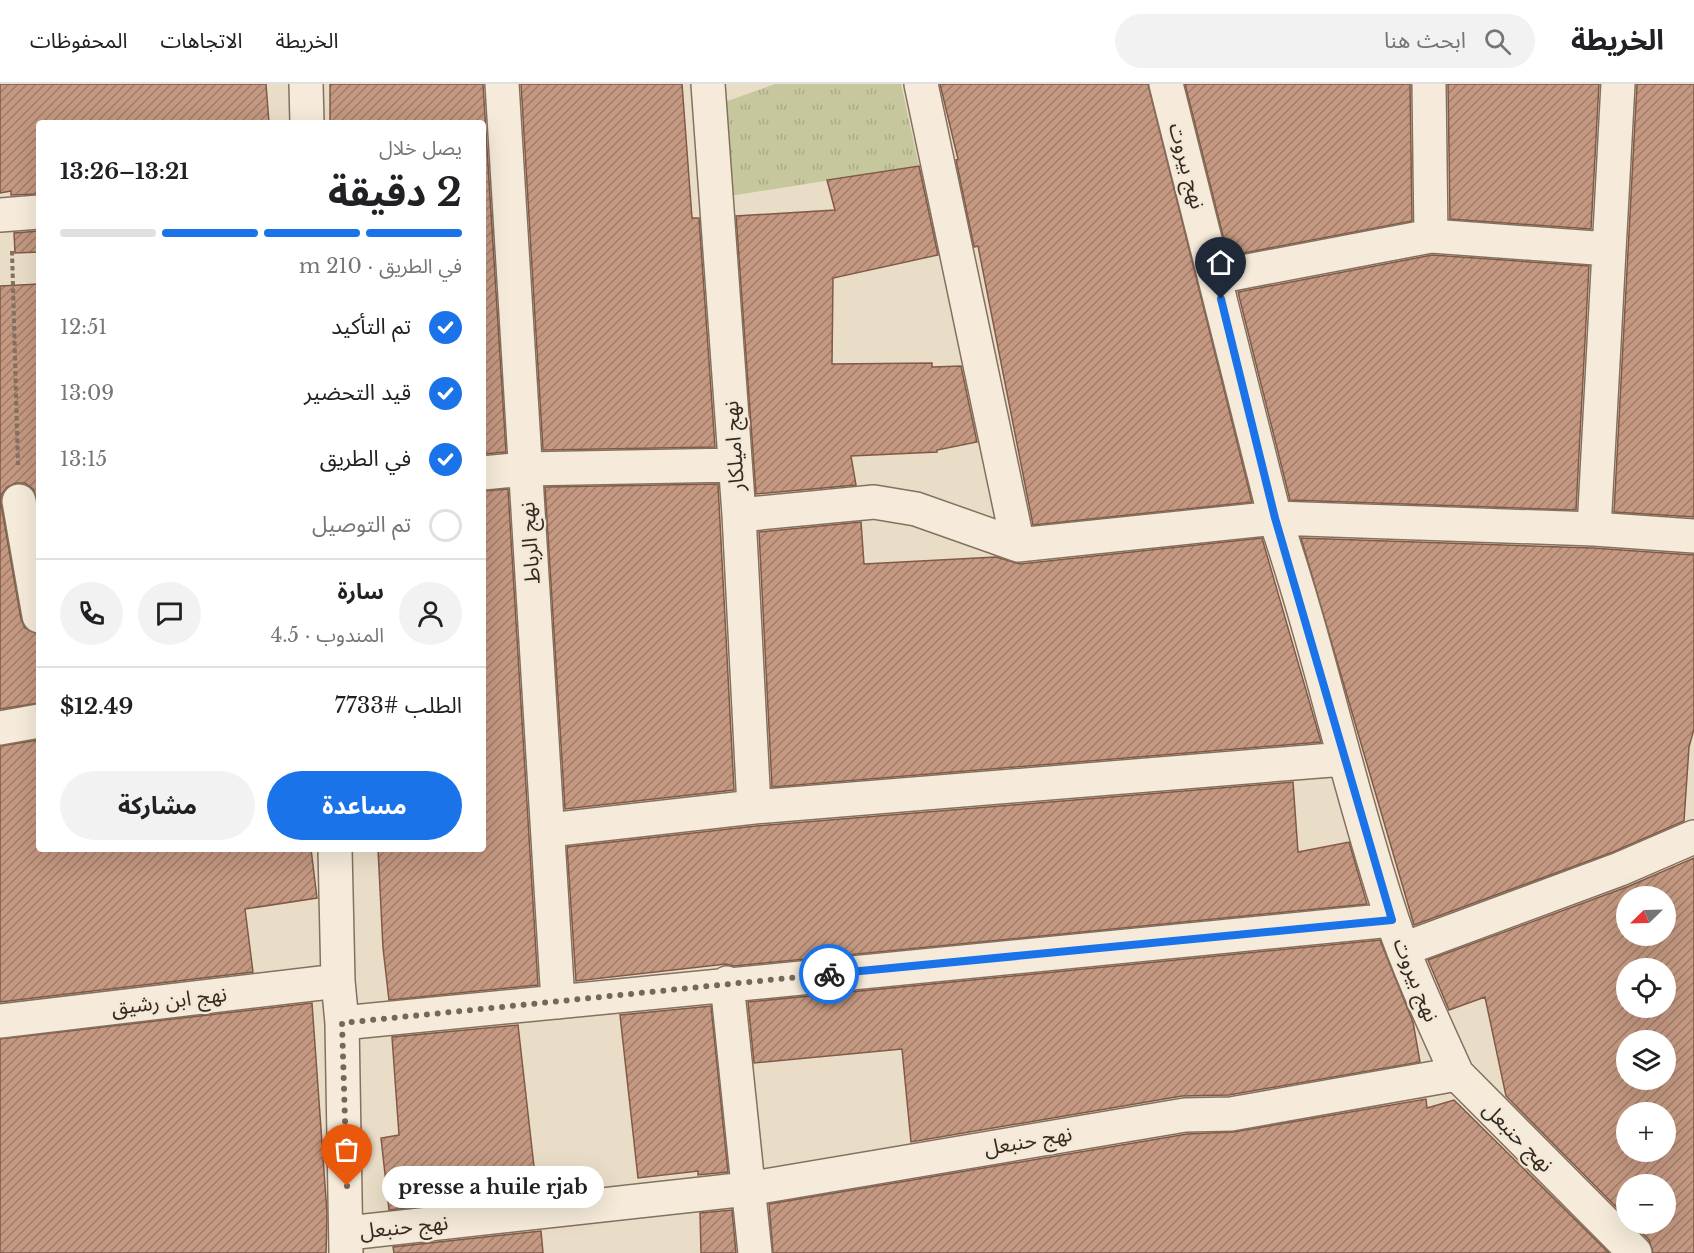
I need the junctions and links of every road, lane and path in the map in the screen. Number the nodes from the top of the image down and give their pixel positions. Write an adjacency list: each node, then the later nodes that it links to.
1 (306, 84): 8 (street)
2 (502, 84): 14 (street, نهج الرباط)
3 (921, 84): 21 (street)
4 (1166, 84): 12 (street, نهج بيروت)
5 (1429, 84): 10 (street)
6 (1617, 84): 11 (street)
7 (717, 87): 13 (street, نهج اميلكار)
8 (308, 120)
9 (17, 214): 16 (path)
10 (1431, 236): 11 (street); 12 (street)
11 (1609, 249): 19 (street)
12 (1216, 277): 18 (street, نهج بيروت)
13 (735, 465): 14 (street); 17 (street, نهج اميلكار)
14 (525, 469): 15 (street); 27 (street, نهج الرباط)
15 (486, 473)
16 (19, 501): 22 (street)
17 (739, 515): 21 (street); 26 (street, نهج اميلكار)
18 (1275, 518): 19 (street); 21 (street); 25 (street, نهج بيروت)
19 (1594, 529): 20 (street)
20 (1694, 536)
21 (1018, 545)
22 (36, 599)
23 (36, 722): 24 (street)
24 (0, 728)
25 (1344, 759): 26 (street); 30 (street, نهج بيروت)
26 (754, 807): 27 (street)
27 (549, 830): 33 (street, نهج الرباط)
28 (1694, 837): 30 (street)
29 (336, 852): 31 (street)
30 (1398, 934): 32 (street); 36 (street, نهج بيروت)
31 (338, 981): 34 (street, نهج ابن رشيق); 35 (street)
32 (727, 984): 33 (street); 37 (street)
33 (558, 1002): 35 (street)
34 (0, 1021)
35 (342, 1023): 38 (street)
36 (1457, 1074): 37 (street, نهج حنبعل); 40 (street, نهج حنبعل)
37 (747, 1189): 38 (street, نهج حنبعل); 39 (street)
38 (347, 1243)
39 (755, 1253)
40 (1635, 1253)

